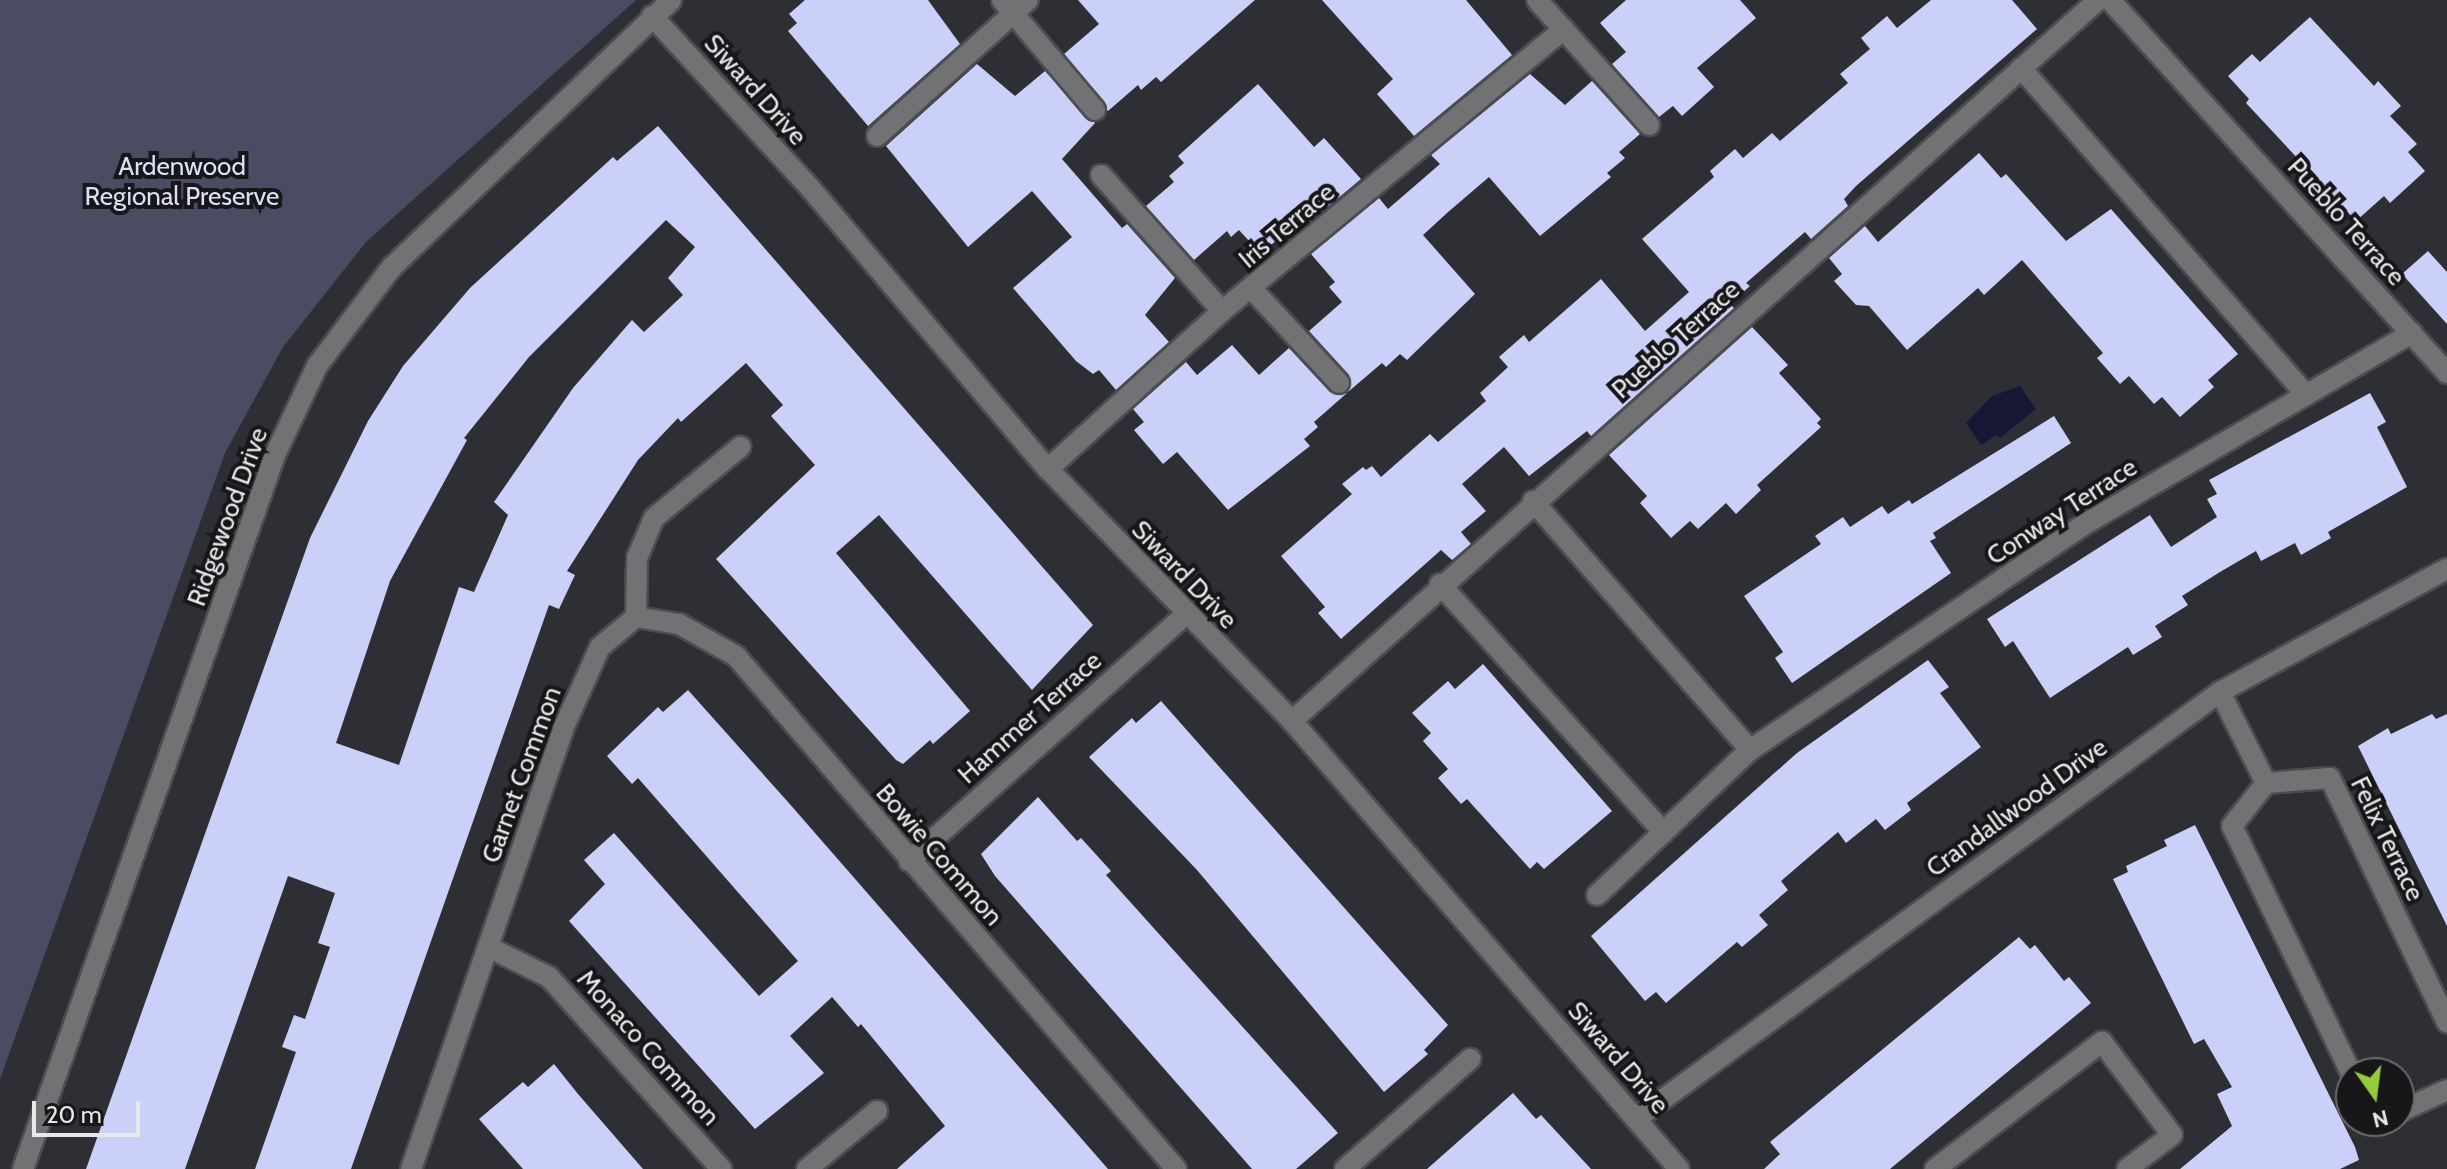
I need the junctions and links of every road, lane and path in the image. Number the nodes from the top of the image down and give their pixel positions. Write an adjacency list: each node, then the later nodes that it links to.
1 (671, 0): 6 (street, Ridgewood Drive)
2 (1537, 0): 7 (street)
3 (2098, 0): 8 (street, Pueblo Terrace)
4 (2110, 0): 15 (street, Pueblo Terrace)
5 (1014, 4): 9 (street); 11 (street)
6 (652, 16): 20 (street, Siward Drive); 41 (street, Ridgewood Drive)
7 (1564, 29): 10 (street); 13 (street, Iris Terrace)
8 (2021, 68): 18 (street); 21 (street, Pueblo Terrace)
9 (1095, 110)
10 (1649, 125)
11 (877, 136)
12 (1101, 175): 14 (street)
13 (1252, 289): 14 (street, Iris Terrace); 17 (street)
14 (1222, 311): 20 (street, Iris Terrace)
15 (2412, 333): 16 (street, Pueblo Terrace); 18 (street, Conway Terrace)
16 (2447, 373)
17 (1339, 383)
18 (2306, 395): 28 (street, Conway Terrace)
19 (740, 447): 25 (street)
20 (1048, 469): 24 (street, Siward Drive)
21 (1533, 501): 23 (street, Pueblo Terrace); 28 (street)
22 (2447, 569): 26 (street, Crandallwood Drive)
23 (1440, 584): 27 (street, Pueblo Terrace); 30 (street)
24 (1185, 615): 27 (street, Siward Drive); 31 (street, Hammer Terrace)
25 (636, 617): 31 (street, Bowie Common); 33 (street, Garnet Common)
26 (2220, 692): 29 (street); 40 (street, Crandallwood Drive)
27 (1292, 721): 40 (street, Siward Drive)
28 (1750, 750): 30 (street, Conway Terrace)
29 (2266, 783): 34 (street, Felix Terrace); 35 (street)
30 (1663, 832): 32 (street, Conway Terrace)
31 (909, 861): 45 (street, Bowie Common)
32 (1597, 895)
33 (488, 947): 42 (street, Garnet Common); 43 (street, Monaco Common)
34 (2447, 1022)
35 (2343, 1057)
36 (1470, 1059): 46 (street)
37 (2447, 1090): 38 (street)
38 (2415, 1105)
39 (877, 1111): 44 (street)
40 (1636, 1119): 47 (street, Siward Drive)
41 (23, 1169)
42 (411, 1169)
43 (721, 1169)
44 (807, 1169)
45 (1176, 1169)
46 (1345, 1169)
47 (1679, 1169)
48 (1935, 1169): 49 (street)
49 (2127, 1169)

